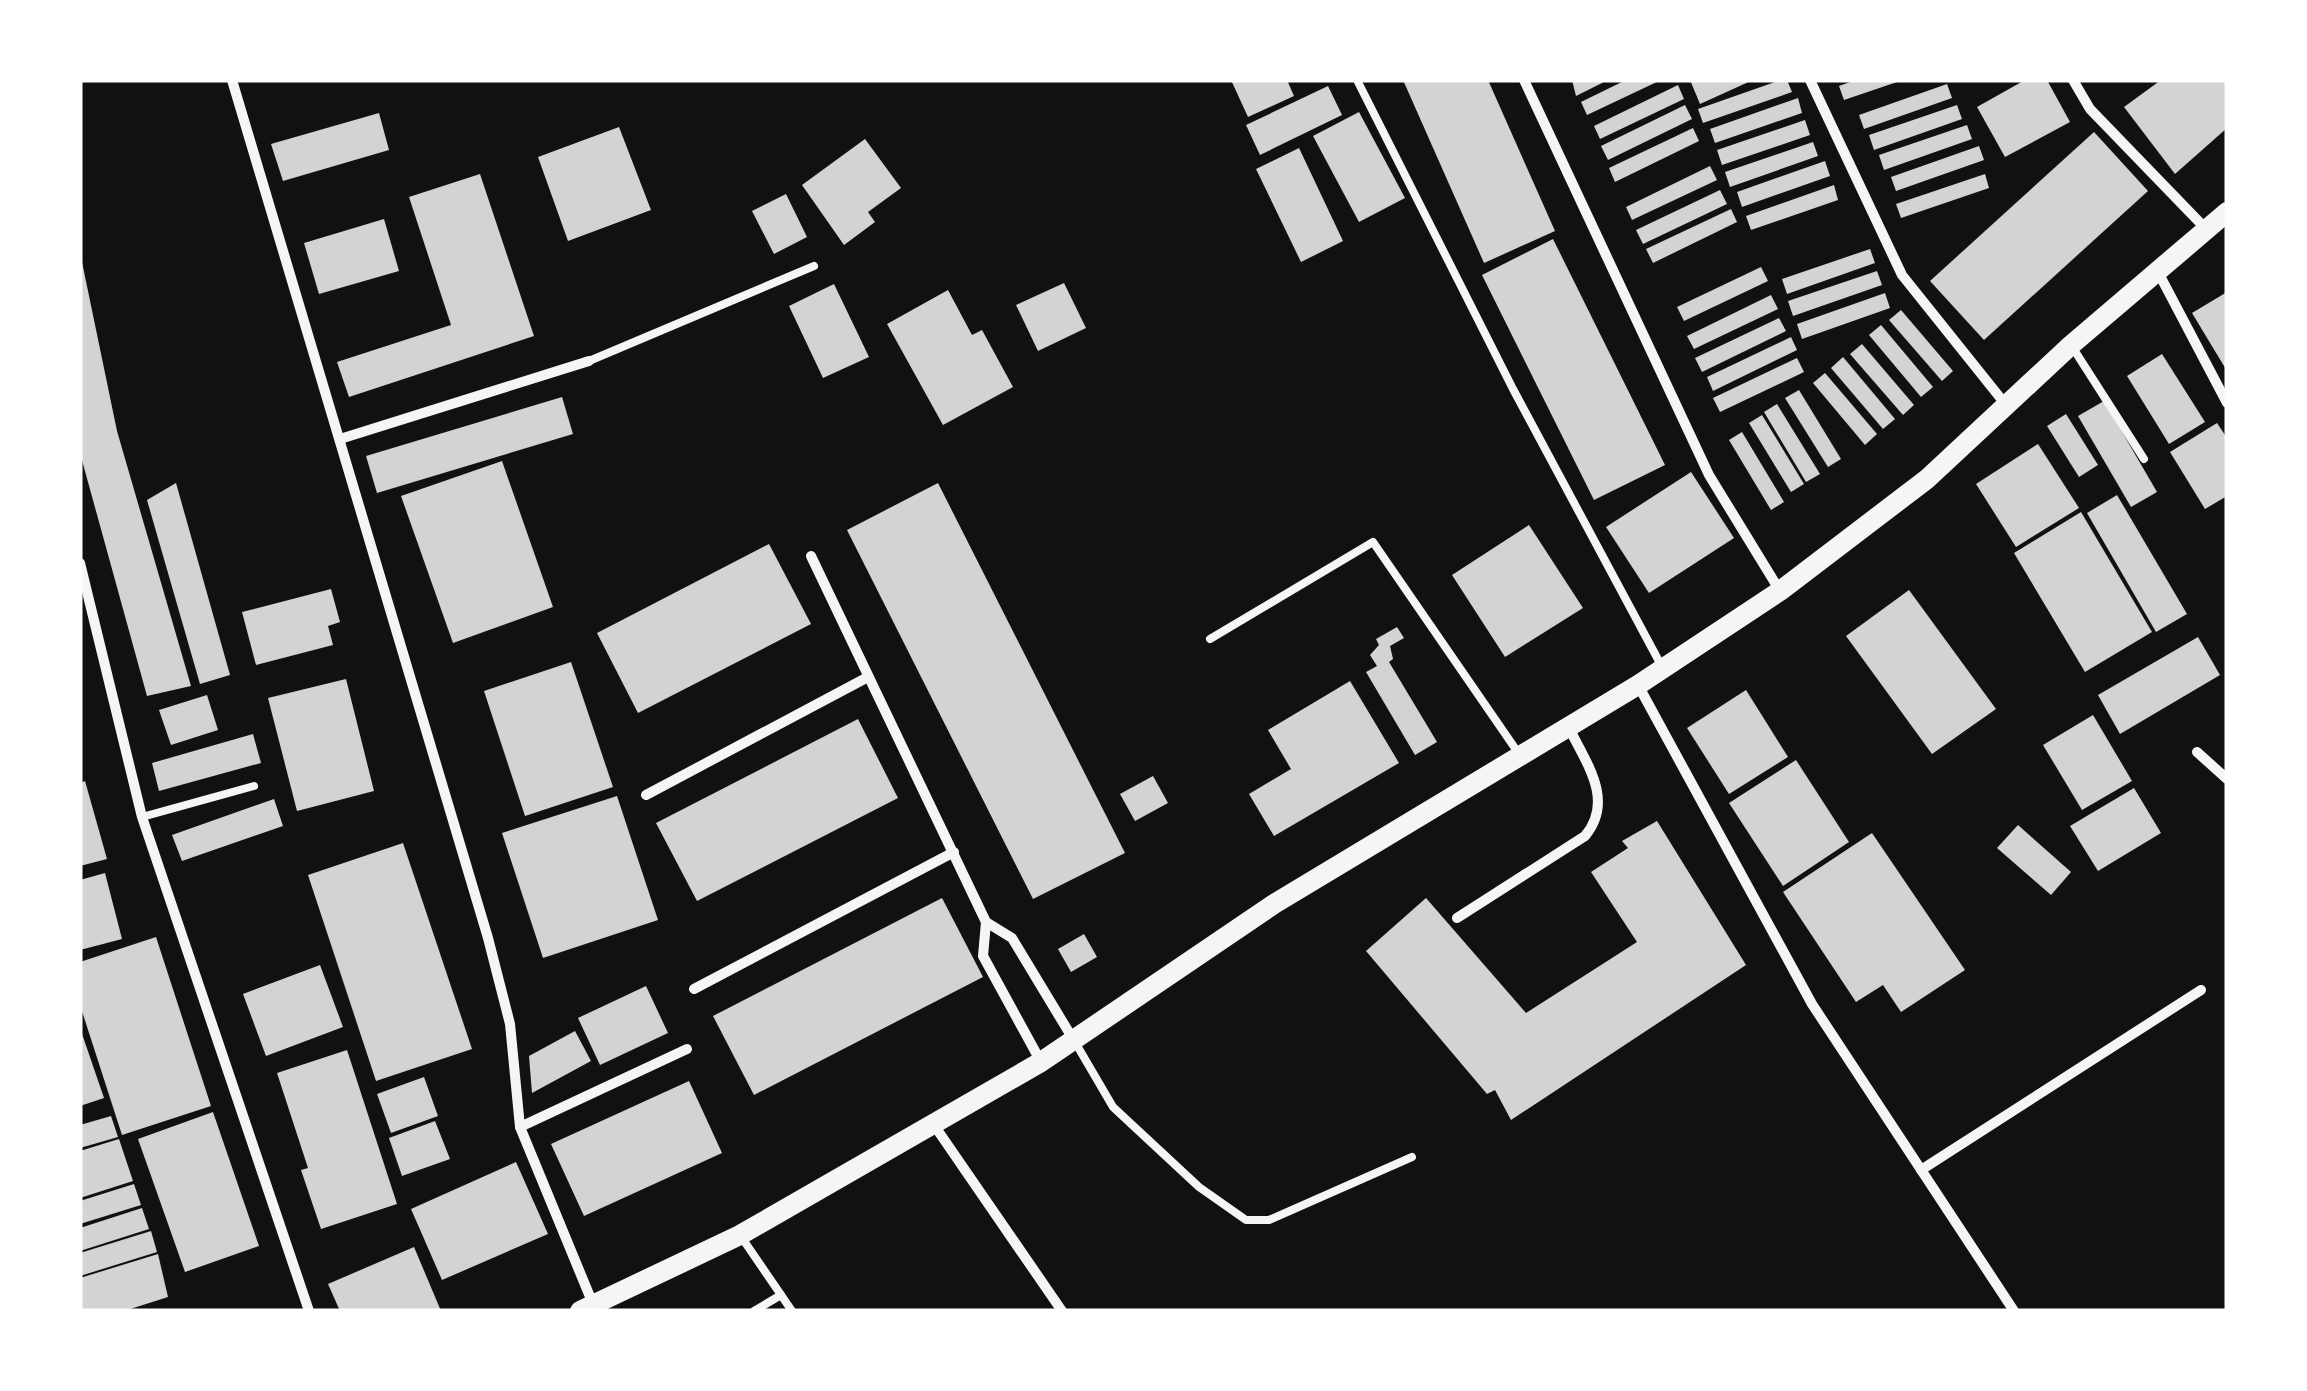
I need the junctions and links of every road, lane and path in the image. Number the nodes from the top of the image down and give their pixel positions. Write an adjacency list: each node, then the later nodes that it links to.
1 (232, 80): 14 (street)
2 (1357, 80): 20 (lane)
3 (1524, 80): 18 (street)
4 (1810, 80): 13 (street)
5 (2073, 80): 7 (street)
6 (2227, 212): 7 (main road)
7 (2207, 230): 9 (main road)
8 (814, 266): 11 (lane)
9 (2158, 272): 10 (main road); 12 (street)
10 (2071, 345): 13 (main road); 15 (lane)
11 (589, 360): 14 (street)
12 (2227, 403)
13 (2006, 405): 18 (main road)
14 (340, 438): 39 (street)
15 (2144, 460)
16 (811, 556): 21 (street)
17 (80, 562): 29 (street)
18 (1780, 591): 20 (main road)
19 (1210, 639): 25 (lane)
20 (1663, 669): 22 (main road)
21 (868, 677): 28 (street); 30 (street)
22 (1638, 685): 23 (main road); 41 (street)
23 (1568, 725): 25 (main road); 31 (street)
24 (2197, 752): 26 (street)
25 (1519, 754): 35 (main road)
26 (2227, 779)
27 (254, 786): 29 (lane)
28 (646, 795)
29 (142, 817): 45 (street)
30 (954, 852): 32 (street); 33 (street)
31 (1458, 918)
32 (986, 922): 35 (street); 37 (street)
33 (694, 989)
34 (2202, 990): 41 (street)
35 (1075, 1042): 37 (main road); 40 (lane)
36 (687, 1049): 39 (street)
37 (1041, 1062): 38 (main road)
38 (934, 1126): 42 (main road); 48 (street)
39 (520, 1127): 44 (street)
40 (1412, 1157)
41 (1921, 1170): 49 (street)
42 (740, 1235): 43 (lane); 44 (main road)
43 (781, 1295): 46 (lane); 47 (lane)
44 (587, 1308)
45 (309, 1311)
46 (754, 1311)
47 (792, 1311)
48 (1062, 1311)
49 (2014, 1311)

